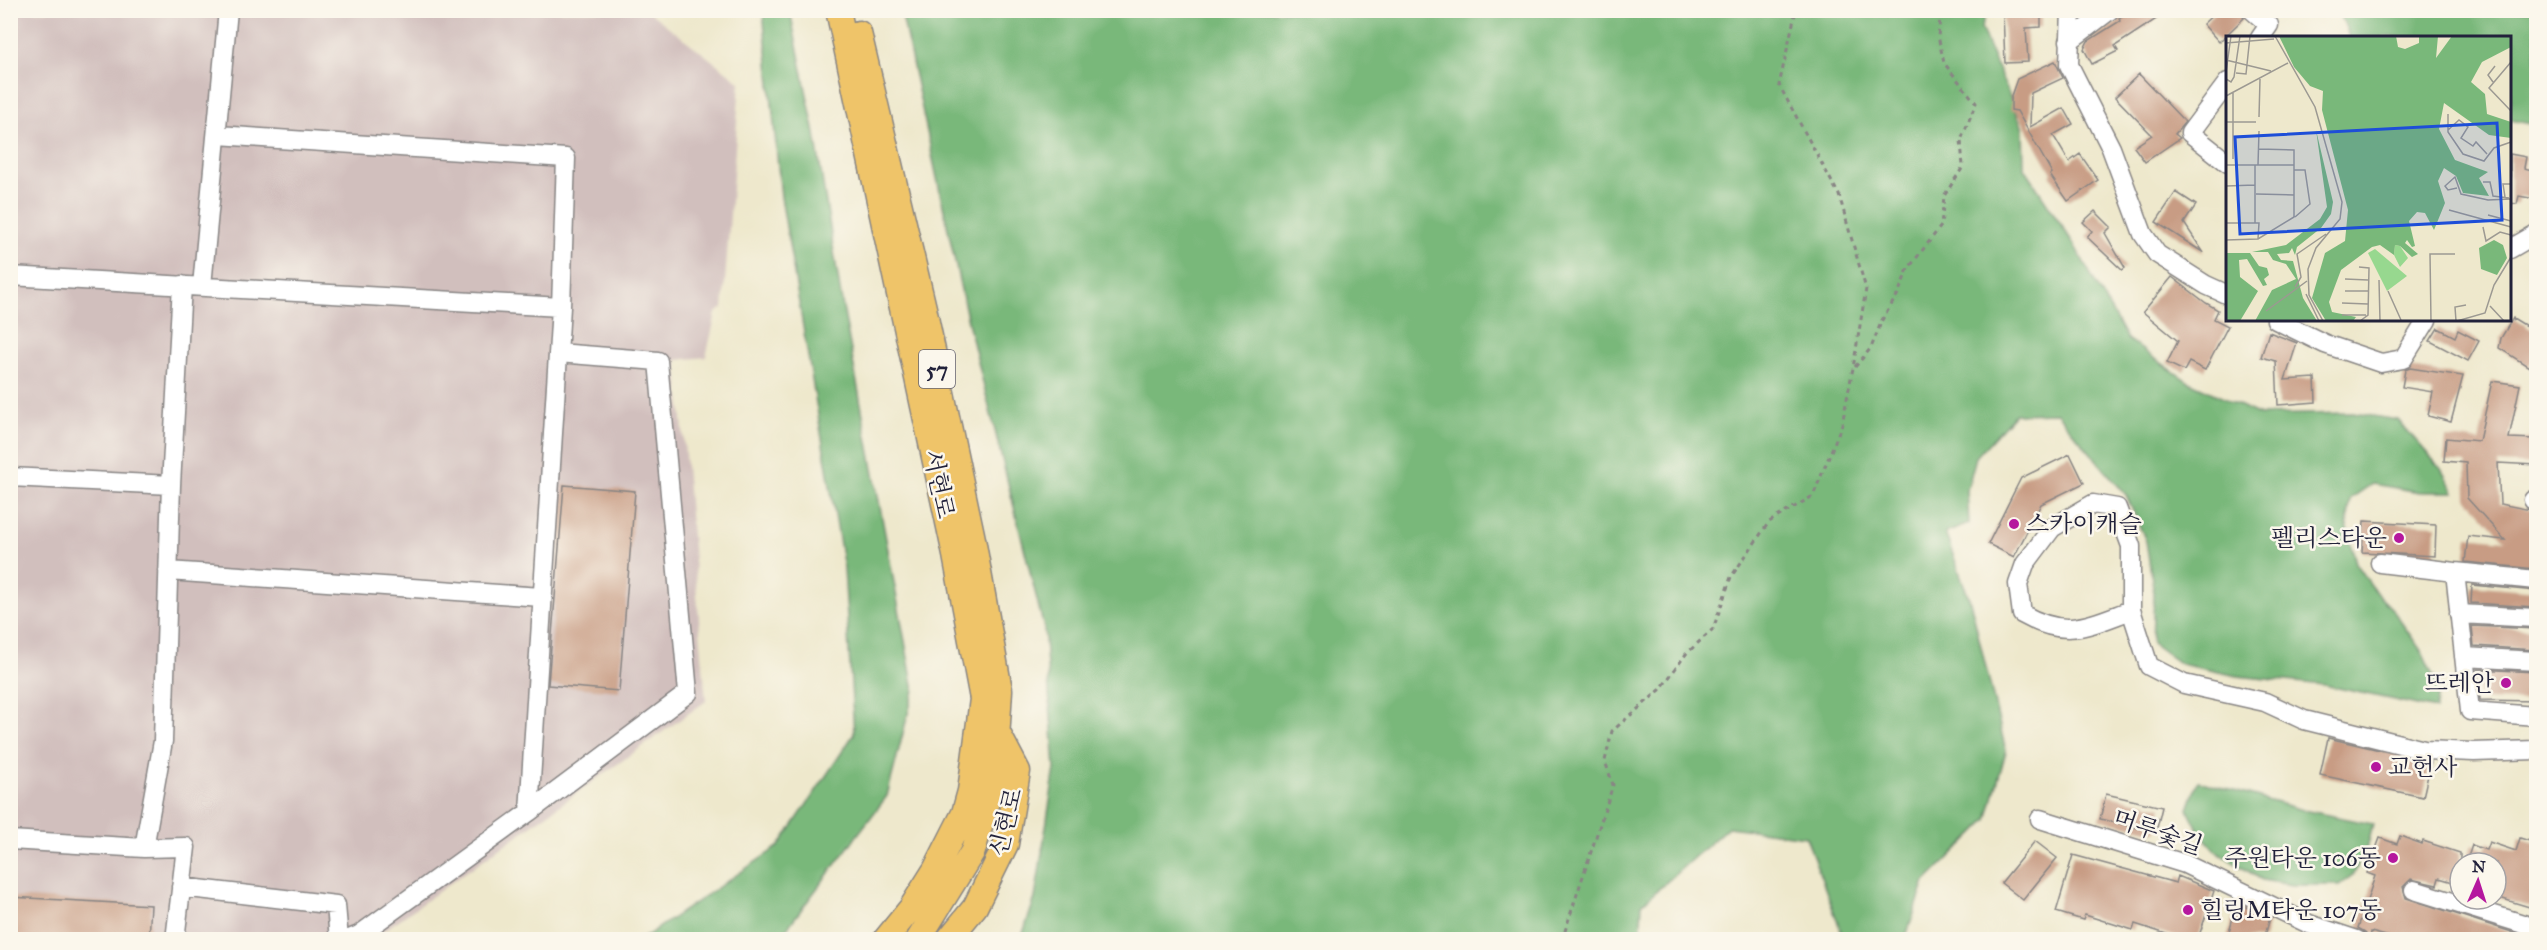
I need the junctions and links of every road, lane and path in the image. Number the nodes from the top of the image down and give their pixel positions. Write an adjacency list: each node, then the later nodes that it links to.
1 (228, 10): 12 (street)
2 (838, 10): 50 (main road, 서현로 / 57)
3 (854, 10): 38 (main road, 서현로 / 57)
4 (1796, 10): 24 (path)
5 (1941, 10): 24 (path)
6 (2071, 10): 10 (street)
7 (2110, 10): 10 (street)
8 (2252, 10): 9 (street)
9 (2261, 36)
10 (2069, 41): 19 (street)
11 (2226, 85): 13 (street)
12 (218, 135): 18 (street); 20 (street)
13 (2226, 161)
14 (2536, 234): 15 (street)
15 (2511, 246)
16 (10, 276): 17 (street)
17 (182, 285): 18 (street); 26 (street)
18 (202, 286): 20 (street)
19 (2226, 295)
20 (561, 307): 23 (street)
21 (2278, 321): 22 (street)
22 (2426, 321)
23 (558, 352): 31 (street); 40 (street)
24 (1854, 368): 53 (path)
25 (10, 477): 26 (street)
26 (171, 485): 28 (street)
27 (2380, 563): 29 (street)
28 (168, 571): 31 (street); 43 (street)
29 (2455, 572): 30 (street); 33 (street)
30 (2536, 580)
31 (542, 597): 40 (street)
32 (2131, 610): 32 (street); 39 (street)
33 (2459, 614): 34 (street); 35 (street)
34 (2536, 618)
35 (2464, 657): 36 (street); 37 (street)
36 (2536, 661)
37 (2536, 716)
38 (997, 731): 51 (main road, 서현로 / 57); 52 (main road, 신현로)
39 (2536, 750)
40 (529, 813): 49 (street)
41 (2040, 819): 54 (street, 머루숯길)
42 (10, 840): 43 (street)
43 (144, 848): 44 (street)
44 (181, 887): 47 (street); 48 (street)
45 (2414, 890): 46 (street)
46 (2536, 928)
47 (175, 939)
48 (339, 939)
49 (347, 939)
50 (885, 939)
51 (918, 939)
52 (948, 939)
53 (1562, 939)
54 (2357, 939)

